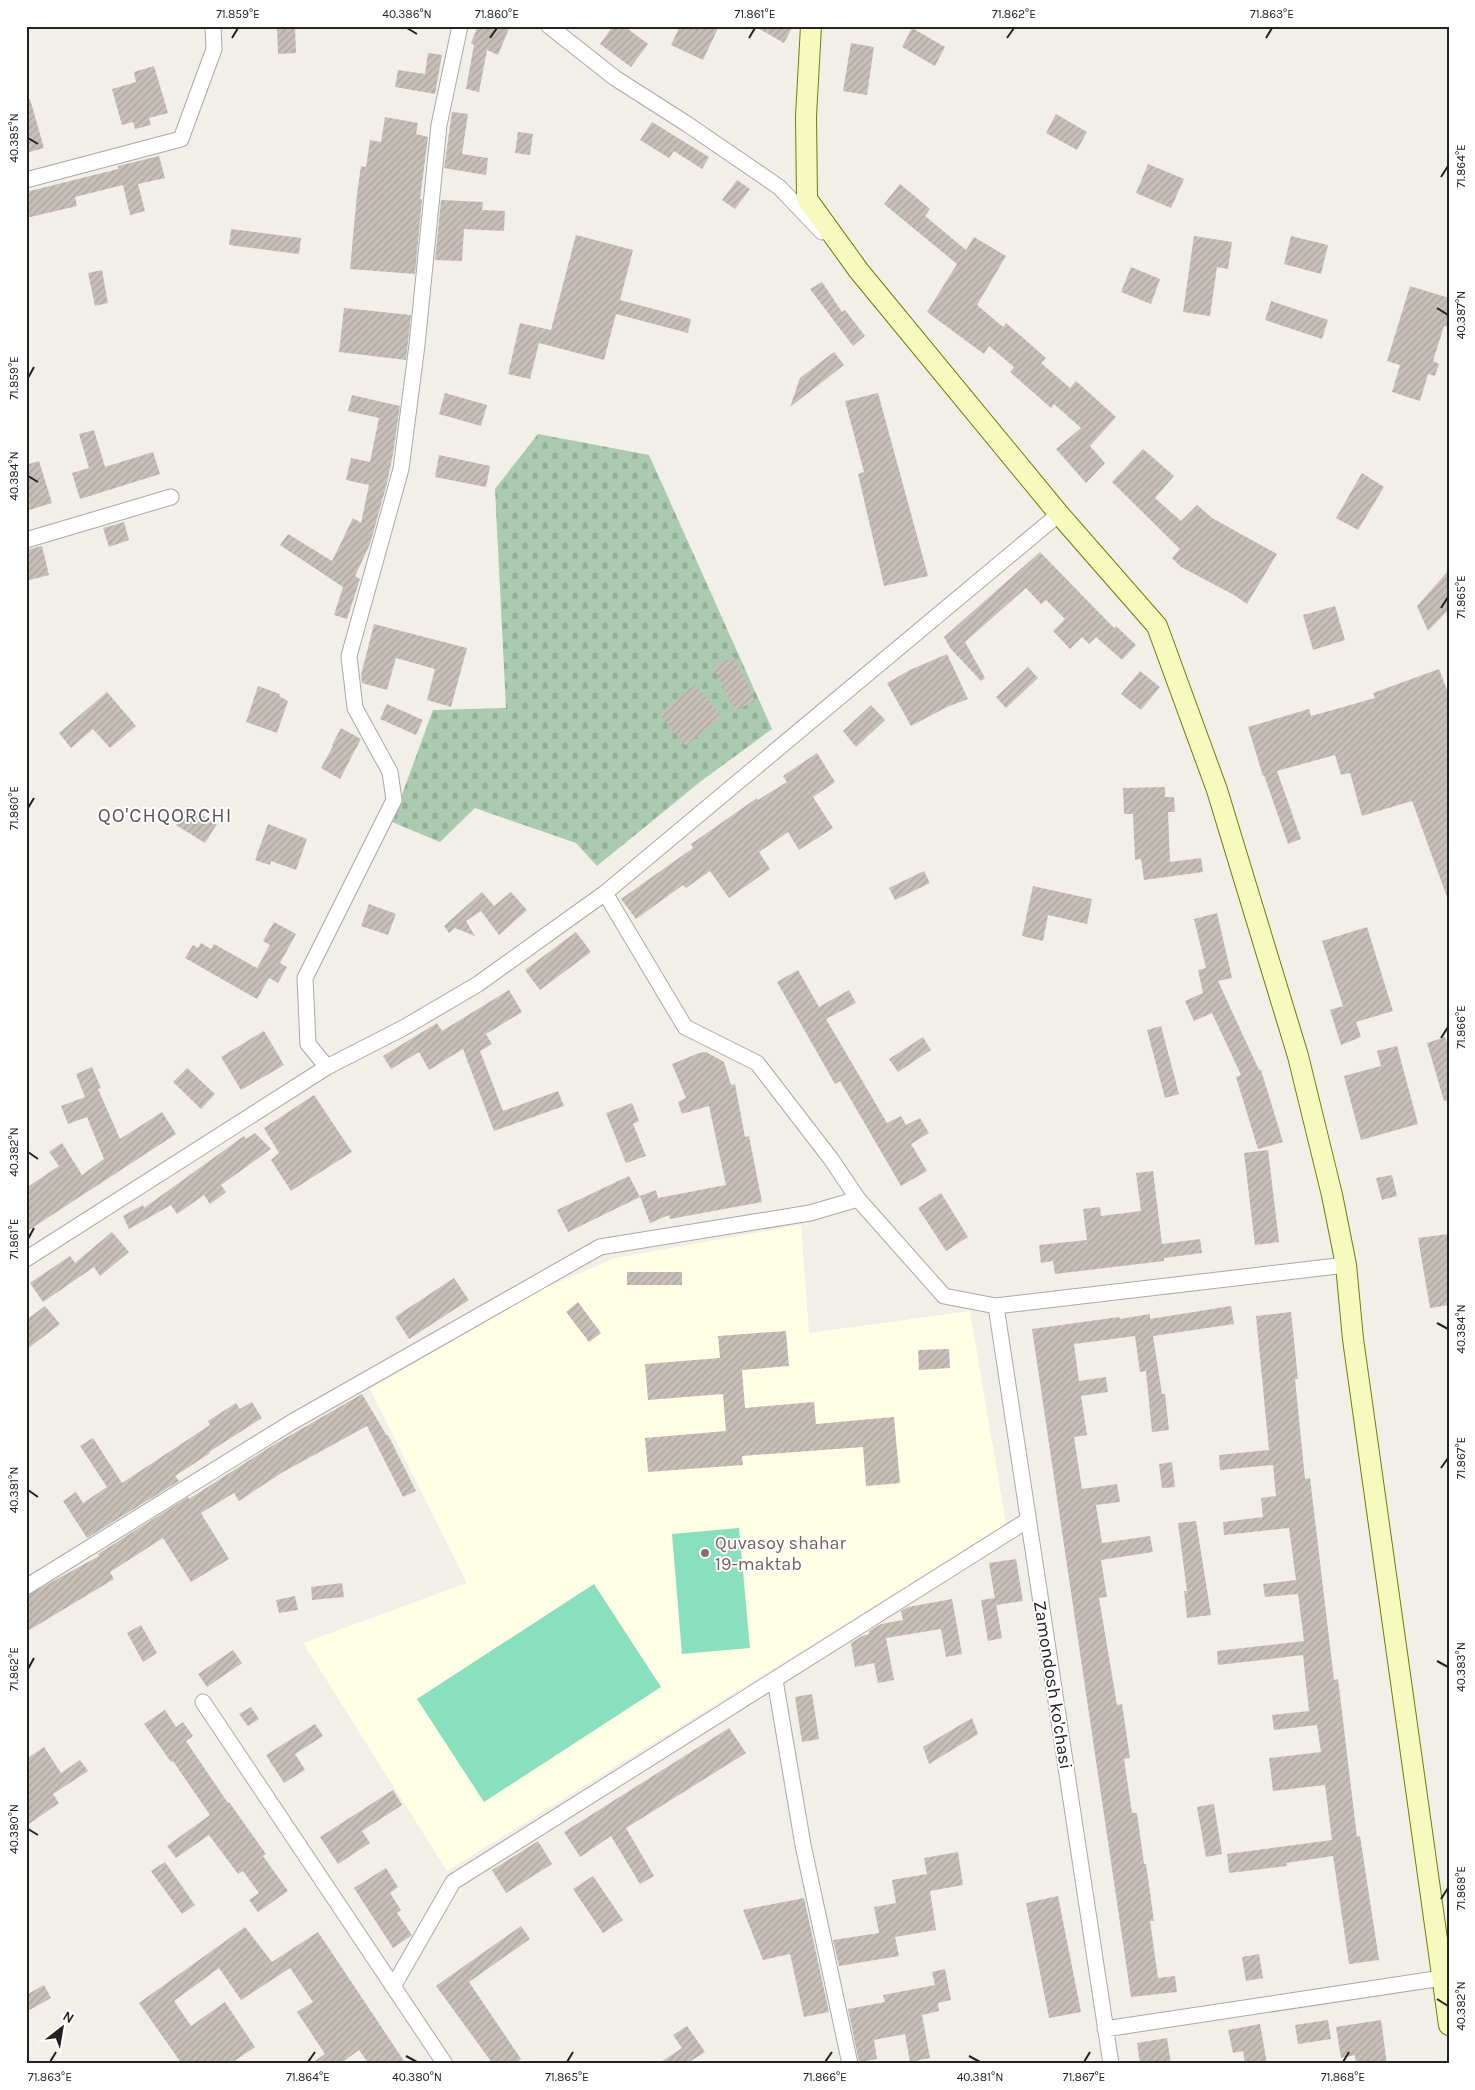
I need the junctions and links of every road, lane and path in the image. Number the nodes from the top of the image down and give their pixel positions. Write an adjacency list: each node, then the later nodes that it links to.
1 (213, 26): 5 (street)
2 (460, 26): 11 (street)
3 (548, 26): 6 (street)
4 (811, 26): 6 (main road)
5 (26, 180)
6 (859, 271): 8 (main road)
7 (171, 496): 9 (street)
8 (1058, 514): 10 (street); 14 (main road)
9 (26, 540)
10 (605, 893): 11 (street); 12 (street)
11 (328, 1067): 13 (street)
12 (858, 1200): 15 (street); 17 (street)
13 (26, 1259)
14 (1346, 1265): 15 (street); 20 (main road)
15 (996, 1306): 16 (street, Zamondosh ko'chasi)
16 (1028, 1520): 18 (street); 23 (street, Zamondosh ko'chasi)
17 (26, 1587)
18 (775, 1680): 21 (street); 25 (street)
19 (203, 1702): 21 (street)
20 (1442, 1978): 22 (main road); 23 (street)
21 (394, 1985): 24 (street)
22 (1449, 2025)
23 (1105, 2028): 26 (street, Zamondosh ko'chasi)
24 (445, 2064)
25 (850, 2064)
26 (1111, 2064)

